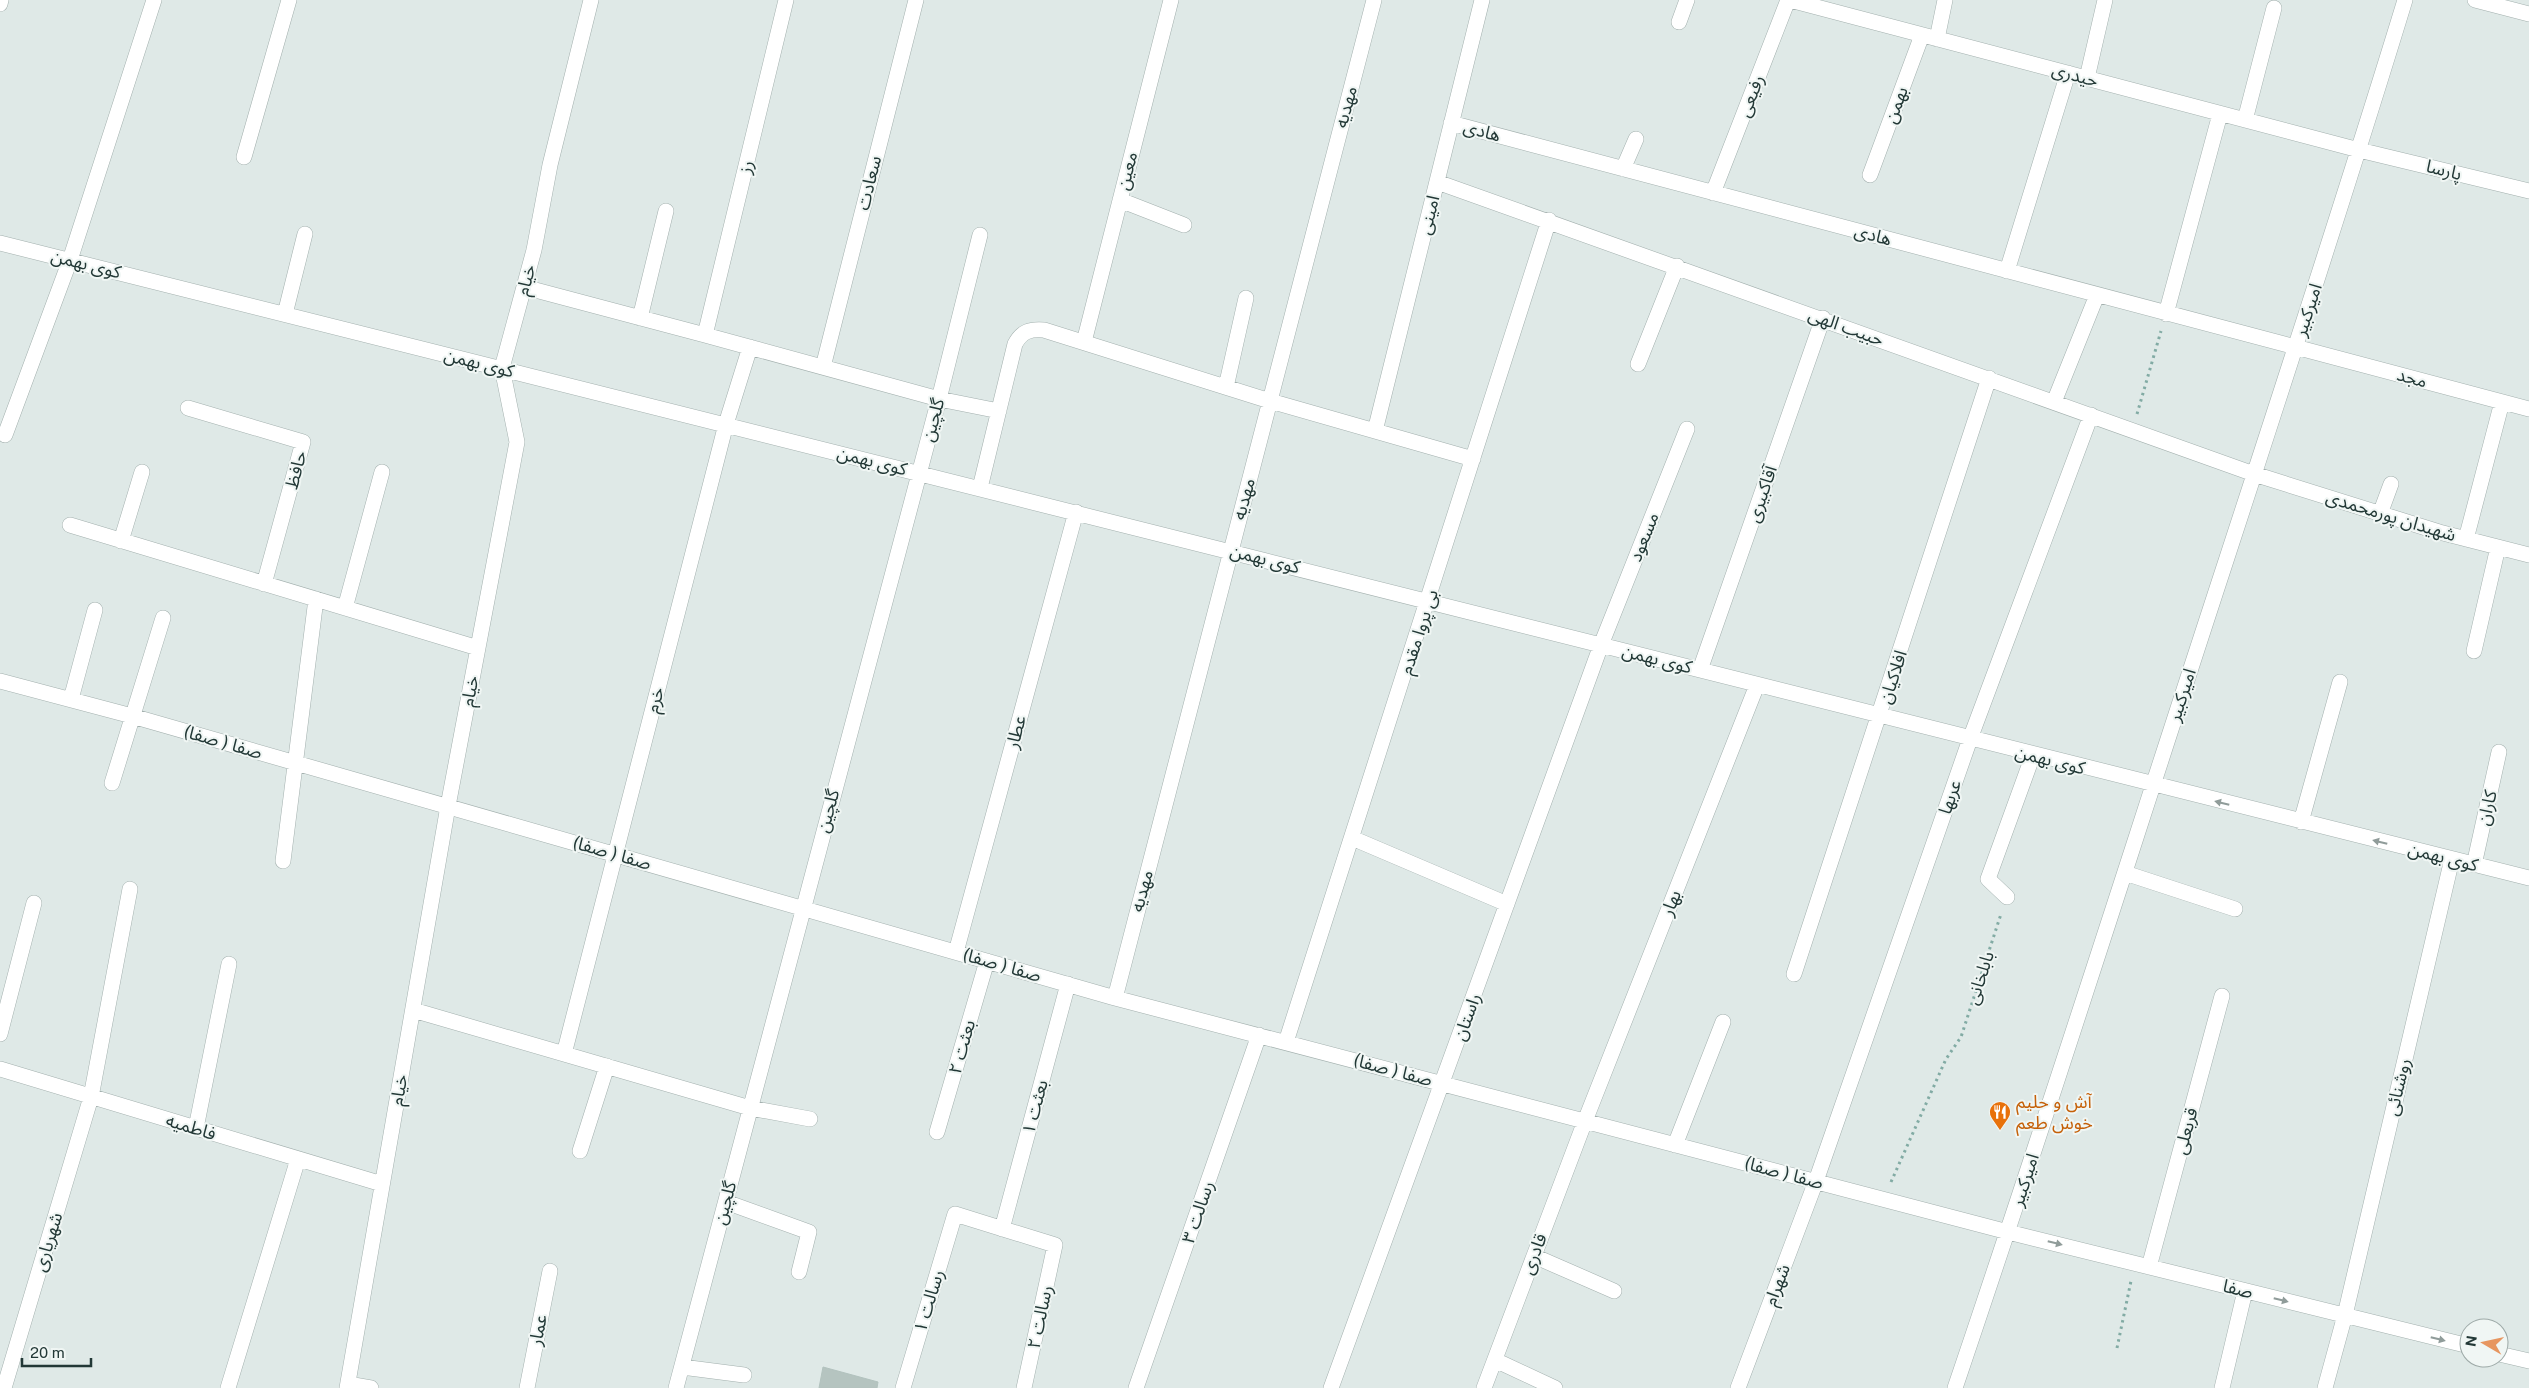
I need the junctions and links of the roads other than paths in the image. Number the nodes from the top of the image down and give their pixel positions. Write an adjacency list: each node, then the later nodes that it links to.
1 (154, 0): 41 (street)
2 (289, 0): 28 (street)
3 (591, 0): 44 (street, خیام)
4 (786, 0): 51 (street, رز)
5 (916, 0): 56 (street, سعادت)
6 (1171, 0): 34 (street, معین)
7 (1374, 0): 61 (street, مهدیه)
8 (1482, 0): 25 (street, امینی)
9 (1687, 0): 18 (street)
10 (1789, 0): 15 (street, حیدری); 33 (street, رفیعی)
11 (1945, 0): 20 (street)
12 (2105, 0): 22 (street)
13 (2405, 0): 27 (street, امیرکبیر)
14 (2475, 0): 17 (street)
15 (1845, 7): 19 (street, حیدری)
16 (2274, 8): 24 (street)
17 (2529, 14)
18 (1678, 22)
19 (1922, 35): 20 (street, حیدری); 30 (street, بهمن)
20 (1937, 39): 21 (street, حیدری)
21 (2068, 73): 22 (street, حیدری); 43 (street)
22 (2087, 78): 23 (street, حیدری)
23 (2220, 114): 24 (street, حیدری); 48 (street)
24 (2245, 120): 27 (street, حیدری)
25 (1451, 123): 29 (street, هادی); 31 (street, امینی)
26 (1636, 139): 29 (street)
27 (2359, 150): 32 (street, پارسا); 54 (street, امیرکبیر)
28 (244, 158)
29 (1623, 168): 33 (street, هادی)
30 (1870, 175)
31 (1437, 182): 36 (street, حبیب الهی); 70 (street, امینی)
32 (2529, 191)
33 (1713, 193): 43 (street, هادی)
34 (1120, 200): 37 (street); 52 (street, معین)
35 (666, 211): 49 (street)
36 (1549, 220): 42 (street, حبیب الهی); 72 (street, بی پروا مقدم)
37 (1184, 225)
38 (305, 234): 47 (street)
39 (980, 235): 60 (street, گلچین)
40 (0, 243): 41 (street, کوی بهمن)
41 (70, 260): 47 (street, کوی بهمن); 71 (street)
42 (1677, 266): 50 (street, حبیب الهی); 55 (street)
43 (2007, 271): 45 (street, هادی)
44 (524, 288): 49 (street); 57 (street, خیام)
45 (2096, 295): 48 (street, هادی); 62 (street)
46 (1246, 298): 59 (street)
47 (285, 314): 57 (street, کوی بهمن)
48 (2166, 314): 54 (street, هادی)
49 (640, 318): 51 (street)
50 (1823, 318): 58 (street, حبیب الهی); 96 (street, آقاکبیری)
51 (705, 334): 53 (street)
52 (1084, 342): 59 (street); 66 (street)
53 (750, 347): 56 (street); 68 (street, خرم)
54 (2295, 348): 63 (street, مجد); 76 (street, امیرکبیر)
55 (1638, 364)
56 (823, 367): 60 (street)
57 (502, 368): 68 (street, کوی بهمن); 94 (street, خیام)
58 (1988, 378): 62 (street, حبیب الهی); 102 (street, افلاکیان)
59 (1226, 387): 61 (street)
60 (938, 399): 66 (street); 75 (street, گلچین)
61 (1270, 401): 70 (street); 85 (street, مهدیه)
62 (2054, 402): 67 (street, حبیب الهی)
63 (2502, 402): 65 (street, مجد); 82 (street)
64 (188, 408): 87 (street, حافظ)
65 (2529, 409)
66 (998, 412): 78 (street)
67 (2091, 415): 76 (street, حبیب الهی); 103 (street, عربها)
68 (726, 424): 75 (street, کوی بهمن); 112 (street, خرم)
69 (1687, 430): 93 (street, مسعود)
70 (1375, 431): 72 (street)
71 (5, 435)
72 (1473, 459): 89 (street, بی پروا مقدم)
73 (142, 472): 83 (street)
74 (382, 472): 90 (street)
75 (918, 472): 78 (street, کوی بهمن); 122 (street, گلچین)
76 (2254, 474): 80 (street, شهیدان پورمحمدی); 108 (street, امیرکبیر)
77 (2391, 484): 80 (street)
78 (980, 488): 79 (street, کوی بهمن)
79 (1076, 512): 85 (street, کوی بهمن); 124 (street, عطار)
80 (2380, 514): 82 (street, شهیدان پورمحمدی)
81 (70, 525): 83 (street)
82 (2466, 539): 84 (street, شهیدان پورمحمدی)
83 (121, 541): 87 (street)
84 (2498, 548): 86 (street, شهیدان پورمحمدی); 95 (street)
85 (1231, 550): 89 (street, کوی بهمن); 130 (street, مهدیه)
86 (2529, 556)
87 (264, 584): 88 (street)
88 (316, 599): 90 (street); 106 (street)
89 (1429, 601): 93 (street, کوی بهمن); 111 (street, بی پروا مقدم)
90 (345, 608): 94 (street)
91 (95, 610): 100 (street)
92 (163, 618): 101 (street)
93 (1601, 645): 96 (street, کوی بهمن); 121 (street, راستان)
94 (478, 648): 109 (street, خیام)
95 (2474, 651)
96 (1700, 670): 99 (street, کوی بهمن)
97 (0, 681): 100 (street, صفا ( صفا))
98 (2340, 682): 110 (street)
99 (1757, 685): 102 (street, کوی بهمن); 143 (street, بهار)
100 (71, 699): 101 (street, صفا ( صفا))
101 (132, 716): 106 (street, صفا ( صفا)); 107 (street)
102 (1880, 716): 103 (street, کوی بهمن); 127 (street, افلاکیان)
103 (1970, 739): 105 (street, کوی بهمن); 149 (street, عربها)
104 (2499, 752): 115 (street, کاران)
105 (2033, 755): 108 (street, کوی بهمن); 119 (street)
106 (296, 762): 109 (street, صفا ( صفا)); 114 (street)
107 (112, 783)
108 (2153, 786): 110 (street, کوی بهمن, one-way to 108); 116 (street, امیرکبیر)
109 (448, 806): 112 (street, صفا ( صفا)); 131 (street, خیام)
110 (2301, 822): 113 (street, کوی بهمن, one-way to 110)
111 (1352, 838): 121 (street); 135 (street, بی پروا مقدم)
112 (614, 854): 122 (street, صفا ( صفا)); 136 (street, خرم)
113 (2452, 859): 115 (street, کوی بهمن); 160 (street, روشنائی)
114 (283, 861)
115 (2474, 864): 117 (street, کوی بهمن)
116 (2125, 873): 123 (street); 153 (street, امیرکبیر)
117 (2529, 878)
118 (130, 889): 140 (street, شهریاری)
119 (2007, 896)
120 (34, 903): 133 (street)
121 (1508, 904): 139 (street, راستان)
122 (803, 908): 124 (street, صفا ( صفا)); 141 (street, گلچین)
123 (2234, 909)
124 (956, 952): 125 (street, صفا ( صفا))
125 (987, 961): 128 (street, صفا ( صفا)); 145 (street, بعثت ۲)
126 (229, 964): 144 (street)
127 (1794, 974)
128 (1068, 984): 130 (street, صفا ( صفا)); 152 (street, بعثت ۱)
129 (2222, 996): 155 (street, قربعلی)
130 (1115, 998): 134 (street, صفا ( صفا))
131 (413, 1010): 136 (street); 150 (street, خیام)
132 (1723, 1022): 146 (street)
133 (0, 1034)
134 (1259, 1036): 135 (street, صفا ( صفا)); 175 (street, رسالت ۳)
135 (1286, 1042): 139 (street, صفا ( صفا))
136 (564, 1054): 137 (street)
137 (606, 1066): 141 (street); 147 (street)
138 (0, 1069): 140 (street, فاطمیه)
139 (1443, 1084): 143 (street, صفا ( صفا)); 176 (street, راستان)
140 (91, 1097): 144 (street, فاطمیه); 168 (street, شهریاری)
141 (750, 1108): 142 (street); 151 (street, گلچین)
142 (810, 1119)
143 (1585, 1121): 146 (street, صفا ( صفا)); 154 (street, قادری)
144 (196, 1128): 148 (street, فاطمیه)
145 (937, 1132)
146 (1675, 1145): 149 (street, صفا ( صفا))
147 (580, 1151)
148 (298, 1159): 150 (street, فاطمیه); 169 (street)
149 (1816, 1181): 153 (street, صفا ( صفا)); 179 (street, شهرام)
150 (382, 1184): 167 (street, خیام)
151 (726, 1202): 157 (street); 165 (street, گلچین)
152 (1002, 1229): 173 (street, رسالت ۱); 174 (street, رسالت ۲)
153 (2008, 1232): 155 (street, صفا, one-way to 155); 180 (street, امیرکبیر)
154 (1534, 1256): 158 (street); 163 (street, قادری)
155 (2142, 1265): 159 (street, صفا)
156 (550, 1272): 171 (street, عمار)
157 (799, 1272)
158 (1614, 1291)
159 (2244, 1291): 160 (street, صفا, one-way to 160); 181 (street)
160 (2345, 1316): 161 (street, صفا, one-way to 161); 182 (street, روشنائی)
161 (2459, 1344)
162 (2509, 1356): 164 (street)
163 (1495, 1360): 177 (street, قادری); 178 (street)
164 (2529, 1361)
165 (682, 1367): 166 (street); 172 (street, گلچین)
166 (744, 1375)
167 (347, 1386): 170 (street)
168 (4, 1388)
169 (228, 1388)
170 (370, 1388)
171 (527, 1388)
172 (676, 1388)
173 (903, 1388)
174 (1024, 1388)
175 (1136, 1388)
176 (1331, 1388)
177 (1484, 1388)
178 (1554, 1388)
179 (1738, 1388)
180 (1954, 1388)
181 (2222, 1388)
182 (2325, 1388)

